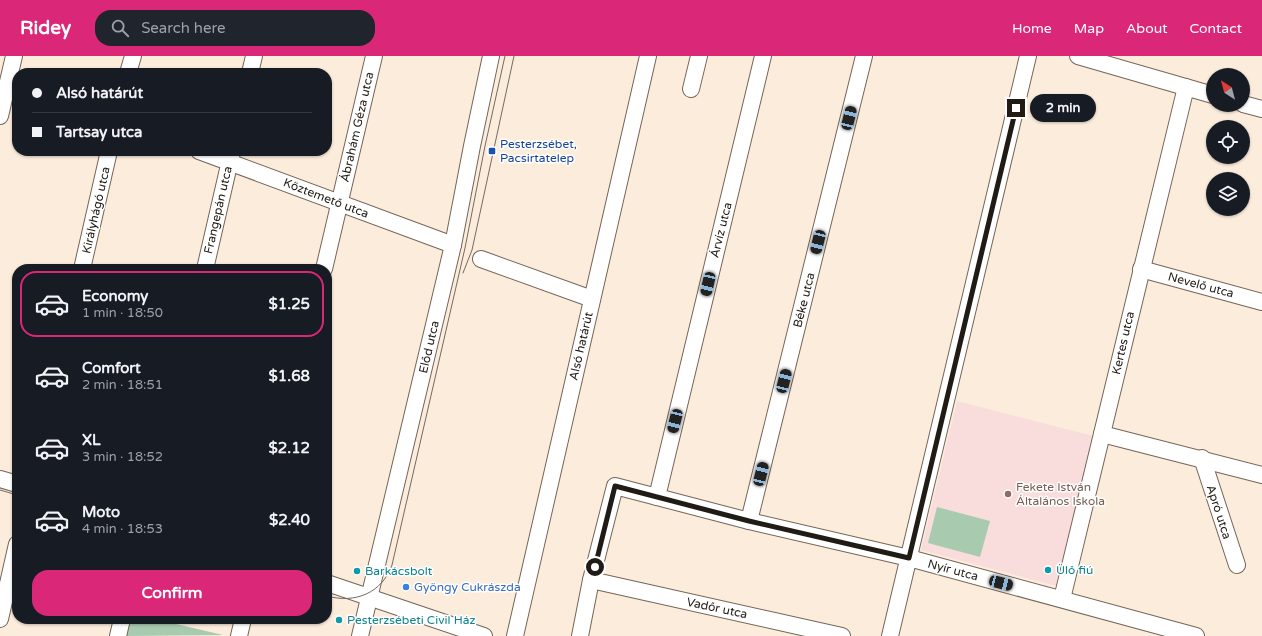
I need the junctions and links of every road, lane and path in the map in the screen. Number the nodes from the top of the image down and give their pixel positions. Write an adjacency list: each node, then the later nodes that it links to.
1 (14, 56): 14 (street)
2 (133, 56): 12 (street)
3 (254, 56): 13 (street)
4 (374, 56): 23 (street, Ábrahám Géza utca)
5 (491, 56): 24 (street, Előd utca)
6 (648, 56): 30 (street, Alsó határút)
7 (699, 56): 16 (street)
8 (763, 56): 37 (street, Árvíz utca)
9 (864, 56): 38 (street, Béke utca)
10 (1028, 56): 39 (street)
11 (1078, 56): 15 (street)
12 (129, 68)
13 (251, 68)
14 (8, 82): 20 (street)
15 (1186, 87): 17 (street); 29 (street, Kertes utca)
16 (691, 88)
17 (1206, 93)
18 (1250, 106): 19 (street)
19 (1262, 109)
20 (0, 116)
21 (108, 156): 26 (street, Királyhágó utca)
22 (231, 156): 23 (street, Köztemető utca); 27 (street, Frangepán utca)
23 (340, 203): 24 (street, Köztemető utca); 28 (street, Ábrahám Géza utca)
24 (452, 245): 44 (street, Előd utca)
25 (481, 259): 30 (street)
26 (83, 264)
27 (206, 264)
28 (325, 264)
29 (1141, 269): 31 (street, Nevelő utca); 32 (street, Kertes utca)
30 (592, 299): 53 (street, Alsó határút)
31 (1262, 302)
32 (1102, 434): 33 (street); 45 (street, Kertes utca)
33 (1202, 458): 34 (street); 40 (street, Apró utca)
34 (1262, 475)
35 (0, 479): 36 (street)
36 (12, 483)
37 (657, 497): 38 (street, Nyír utca); 42 (street, Nyír utca)
38 (749, 521): 39 (street, Nyír utca)
39 (909, 558): 45 (street, Nyír utca); 56 (street)
40 (1237, 565)
41 (12, 566): 46 (street)
42 (591, 580): 54 (street); 55 (street, Vadőr utca)
43 (332, 585): 44 (street)
44 (370, 599): 51 (street, Előd utca); 52 (street)
45 (1062, 599): 57 (street, Nyír utca)
46 (0, 618)
47 (121, 624): 49 (street)
48 (241, 624): 50 (street)
49 (118, 636)
50 (239, 636)
51 (360, 636)
52 (484, 636)
53 (515, 636)
54 (580, 636)
55 (842, 636)
56 (890, 636)
57 (1196, 636)

